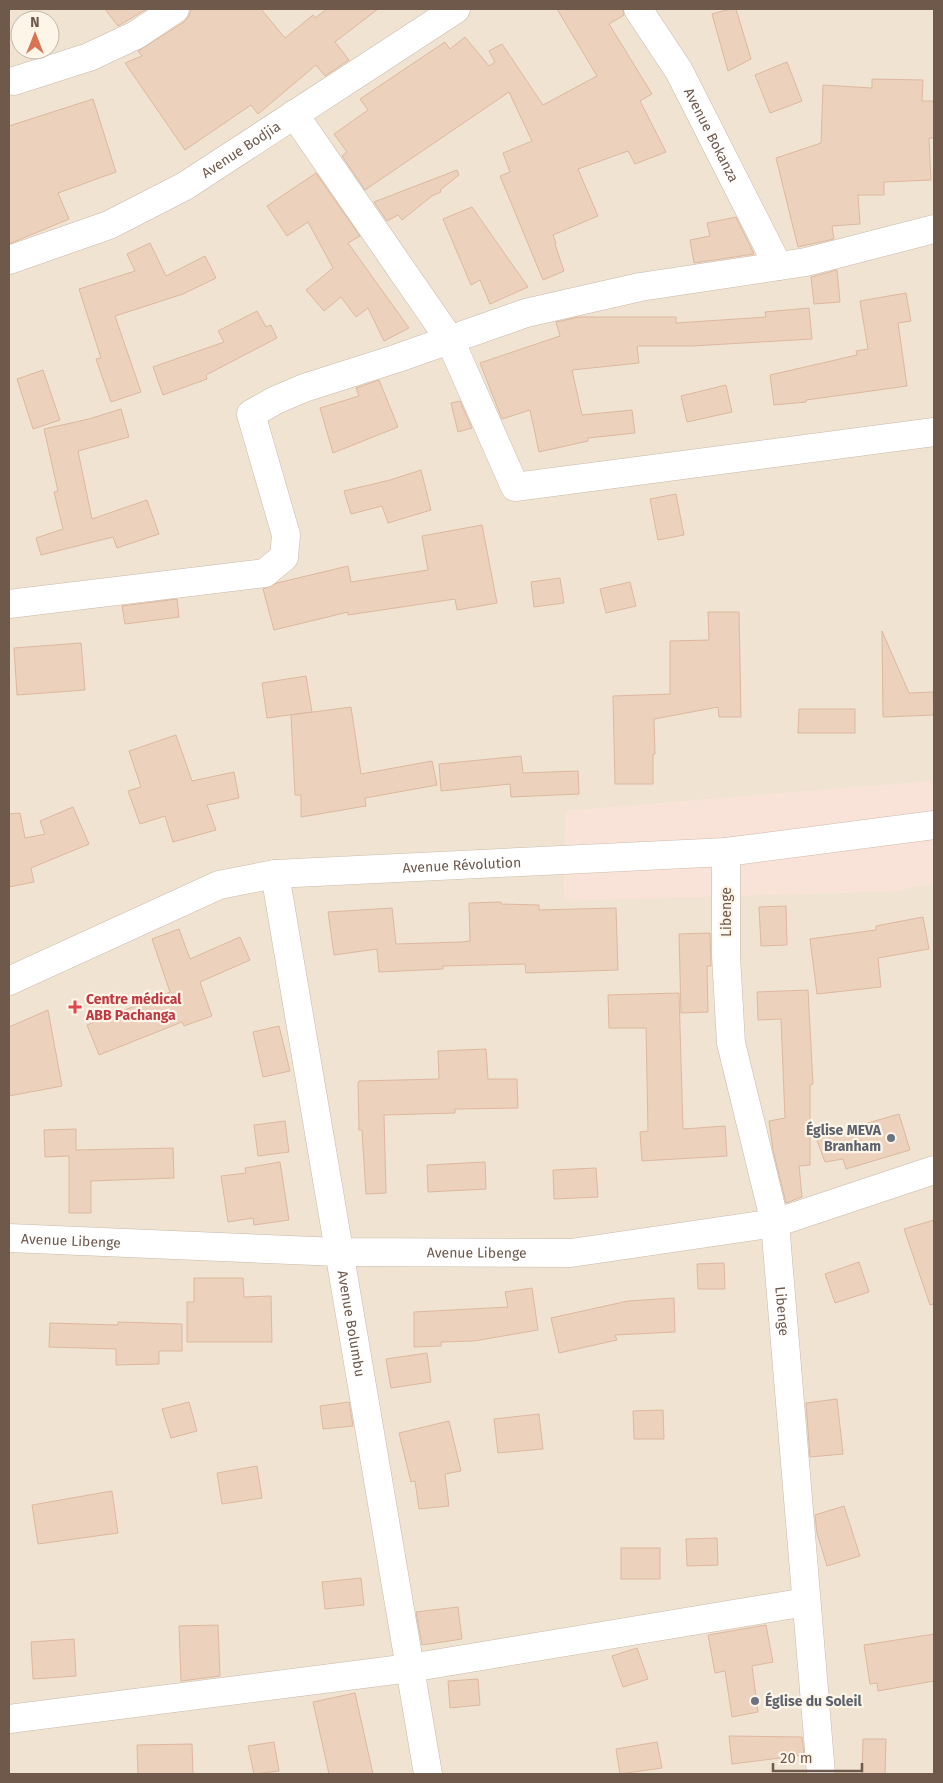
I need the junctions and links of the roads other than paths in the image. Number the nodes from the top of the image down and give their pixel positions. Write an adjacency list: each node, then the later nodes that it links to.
1 (174, 9): 4 (street)
2 (456, 9): 5 (street, Avenue Bodjia)
3 (638, 9): 8 (street, Avenue Bokanza)
4 (14, 81)
5 (294, 114): 7 (street, Avenue Bodjia); 9 (street)
6 (934, 229): 8 (street)
7 (9, 260)
8 (778, 266): 9 (street)
9 (450, 340): 10 (street); 11 (street)
10 (934, 432)
11 (9, 604)
12 (934, 825): 13 (street, Avenue Révolution)
13 (726, 852): 14 (street, Avenue Révolution); 17 (street, Libenge)
14 (274, 874): 15 (street, Avenue Révolution); 19 (street, Avenue Bolumbu)
15 (9, 981)
16 (934, 1170): 17 (street, Avenue Libenge)
17 (774, 1223): 19 (street, Avenue Libenge); 20 (street, Libenge)
18 (9, 1238): 19 (street, Avenue Libenge)
19 (339, 1252): 21 (street, Avenue Bolumbu)
20 (806, 1602): 21 (street); 24 (street, Libenge)
21 (410, 1668): 22 (street); 23 (street, Avenue Bolumbu)
22 (9, 1719)
23 (428, 1774)
24 (821, 1774)

